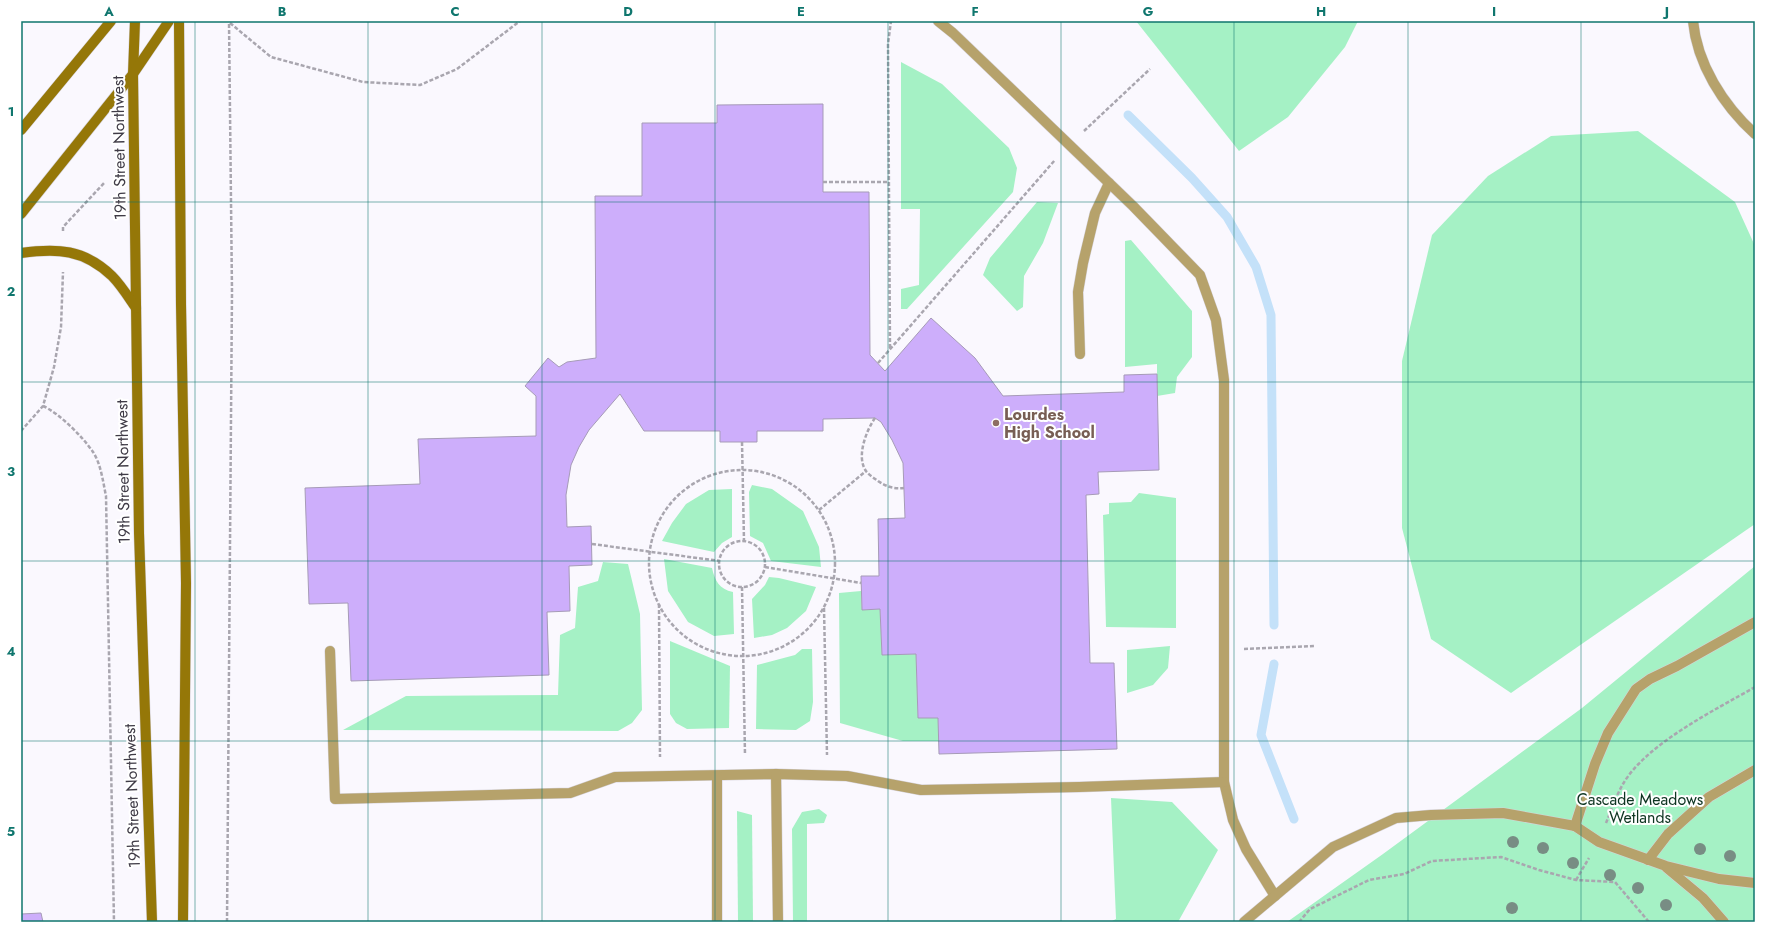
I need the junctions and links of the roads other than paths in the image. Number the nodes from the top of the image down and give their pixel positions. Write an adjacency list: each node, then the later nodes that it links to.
1 (111, 21): 8 (main road)
2 (136, 21): 7 (main road, 19th Street Northwest)
3 (169, 21): 7 (main road)
4 (179, 21): 27 (main road)
5 (938, 21): 10 (street)
6 (1693, 21): 9 (street)
7 (133, 74): 11 (main road); 13 (main road, 19th Street Northwest)
8 (21, 130)
9 (1755, 134)
10 (1109, 183): 14 (street); 20 (street)
11 (21, 214)
12 (21, 253): 13 (main road)
13 (136, 308): 26 (main road, 19th Street Northwest)
14 (1080, 354)
15 (1755, 622): 21 (street)
16 (330, 651): 19 (street)
17 (1755, 770): 22 (street)
18 (776, 774): 19 (street); 20 (street); 29 (street)
19 (717, 776): 28 (street)
20 (1224, 782): 25 (street)
21 (1575, 826): 22 (street); 25 (street)
22 (1648, 860): 23 (street)
23 (1666, 866): 24 (street); 31 (street)
24 (1755, 883)
25 (1275, 896): 30 (street)
26 (152, 922)
27 (183, 922)
28 (718, 922)
29 (778, 922)
30 (1244, 922)
31 (1724, 922)

